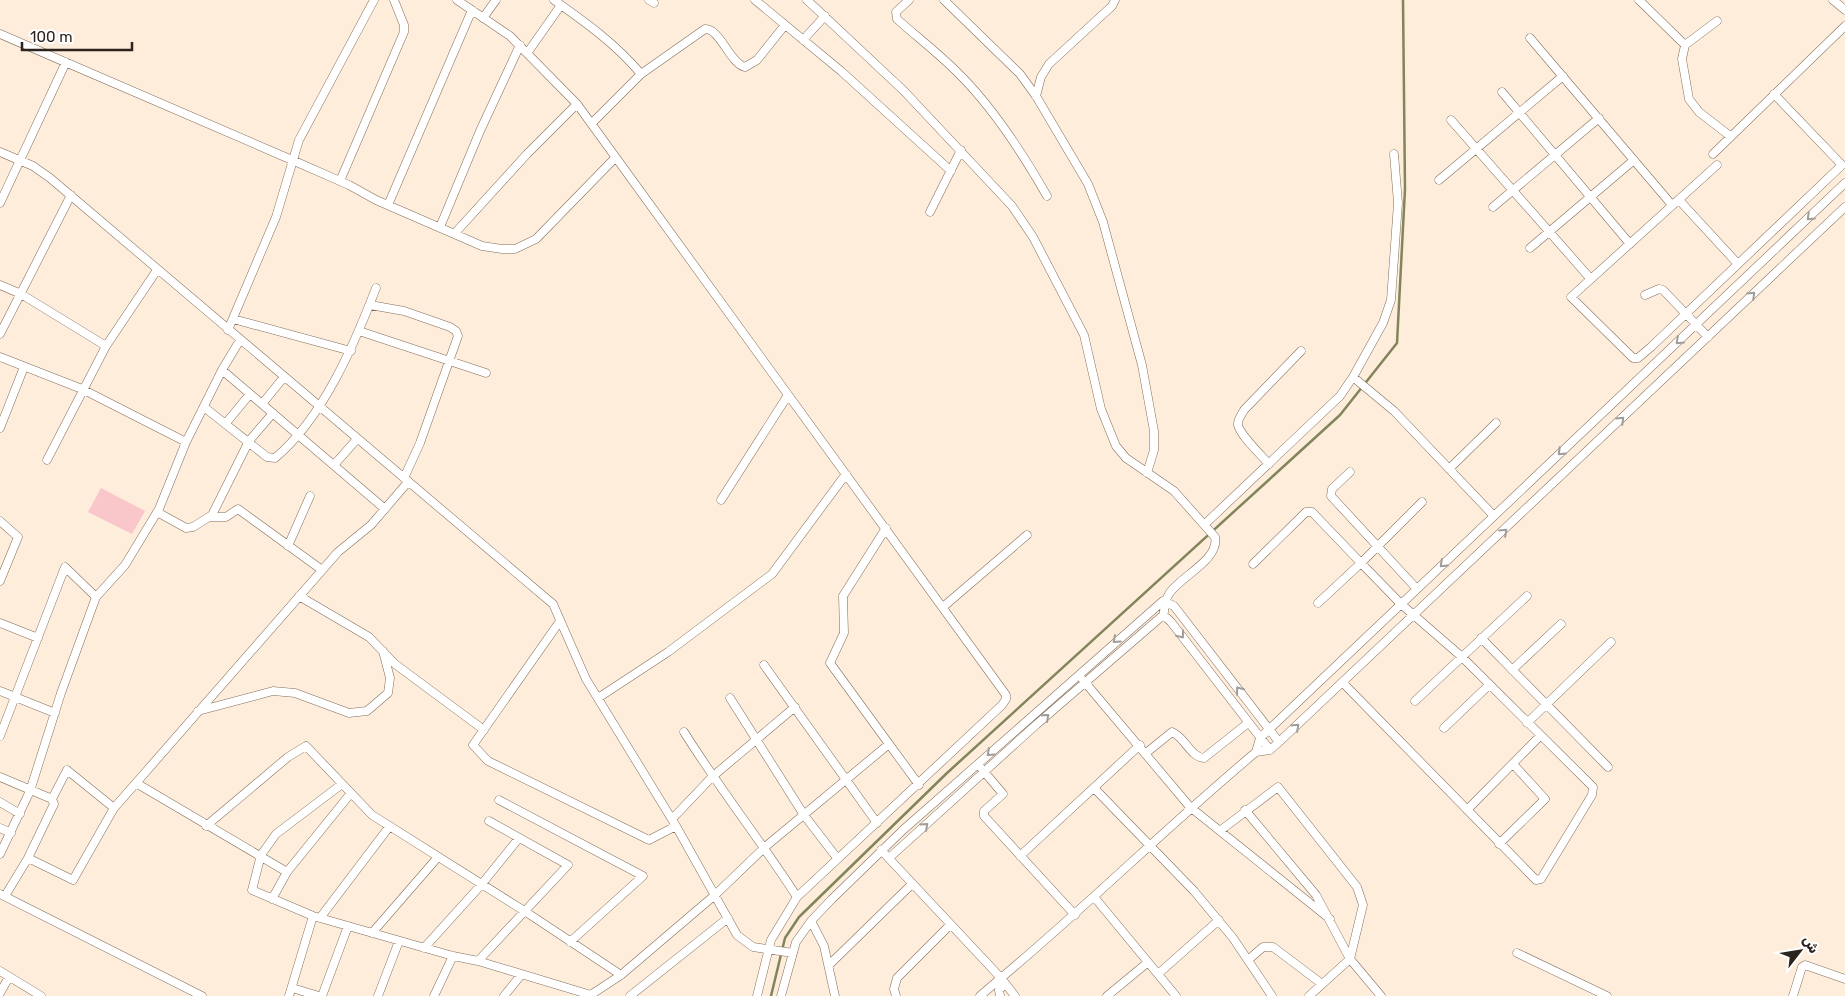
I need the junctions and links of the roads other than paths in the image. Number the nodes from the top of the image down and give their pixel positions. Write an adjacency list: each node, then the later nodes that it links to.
1 (374, 0): 46 (street)
2 (394, 0): 52 (street)
3 (457, 0): 13 (street)
4 (496, 0): 16 (street)
5 (755, 0): 18 (street)
6 (807, 0): 15 (street)
7 (909, 0): 56 (street)
8 (944, 0): 31 (street)
9 (1115, 0): 31 (street)
10 (1639, 0): 23 (street)
11 (1833, 0): 14 (street)
12 (557, 2): 25 (street); 27 (street)
13 (472, 10): 16 (street); 60 (street)
14 (1845, 10)
15 (825, 16): 22 (street); 39 (street)
16 (483, 18): 24 (street)
17 (1717, 21): 23 (street)
18 (785, 25): 22 (street); 27 (street)
19 (1845, 26): 30 (street)
20 (0, 34): 26 (street)
21 (1530, 38): 28 (street)
22 (803, 40): 50 (street)
23 (1685, 44): 37 (street)
24 (520, 45): 25 (street); 64 (street)
25 (528, 52): 32 (street)
26 (66, 62): 45 (street); 46 (street)
27 (641, 74): 36 (street)
28 (1562, 76): 33 (street); 34 (street)
29 (1502, 92): 33 (street)
30 (1774, 94): 37 (street); 49 (street)
31 (1036, 96): 117 (street)
32 (577, 104): 36 (street); 66 (street)
33 (1519, 112): 38 (street); 43 (street)
34 (1599, 118): 43 (street); 47 (street)
35 (1451, 120): 38 (street)
36 (592, 123): 44 (street)
37 (1730, 136): 42 (street)
38 (1476, 148): 51 (street); 54 (street)
39 (961, 150): 50 (street); 117 (street)
40 (0, 152): 45 (street)
41 (1394, 154): 96 (street)
42 (1713, 154)
43 (1555, 155): 54 (street); 57 (street)
44 (615, 158): 66 (street); 99 (street)
45 (21, 160): 55 (street); 59 (street)
46 (292, 160): 52 (street); 80 (street)
47 (1634, 160): 57 (street); 58 (street)
48 (1716, 165): 58 (street)
49 (1844, 165): 69 (street)
50 (951, 171): 63 (street)
51 (1439, 180)
52 (340, 181): 60 (street)
53 (1845, 183): 77 (street, one-way to 77)
54 (1513, 191): 61 (street); 65 (street)
55 (70, 195): 70 (street); 74 (street)
56 (1047, 196)
57 (1590, 197): 65 (street); 67 (street)
58 (1676, 202): 67 (street); 69 (street)
59 (0, 203)
60 (388, 205): 64 (street)
61 (1493, 207)
62 (1845, 207): 79 (street, one-way to 62)
63 (930, 212)
64 (440, 227): 66 (street)
65 (1548, 232): 68 (street); 71 (street)
66 (455, 233)
67 (1630, 244): 78 (street)
68 (1530, 248)
69 (1737, 263): 78 (street)
70 (157, 270): 82 (street); 87 (street)
71 (1589, 277)
72 (0, 285): 74 (street)
73 (376, 288): 76 (street)
74 (21, 294): 84 (street); 87 (street)
75 (1645, 295): 78 (street)
76 (370, 304): 83 (street); 91 (street)
77 (1716, 306): 79 (street); 81 (street)
78 (1686, 314): 81 (street)
79 (1728, 318): 85 (street)
80 (233, 319): 82 (street); 88 (street)
81 (1696, 324): 85 (street); 114 (street, one-way to 114)
82 (228, 330): 86 (street)
83 (359, 331): 88 (street); 91 (street)
84 (0, 334)
85 (1708, 337): 119 (street, one-way to 85)
86 (240, 340): 93 (street); 95 (street)
87 (106, 346): 97 (street)
88 (351, 351): 102 (street)
89 (1301, 351): 112 (street)
90 (0, 357): 92 (street)
91 (450, 360): 94 (street); 120 (street)
92 (24, 366): 97 (street); 106 (street)
93 (222, 370): 98 (street); 101 (street)
94 (486, 373)
95 (284, 377): 100 (street); 102 (street)
96 (1353, 377): 112 (street); 115 (street)
97 (82, 389): 110 (street); 111 (street)
98 (250, 394): 100 (street); 104 (street)
99 (788, 395): 118 (street); 122 (street)
100 (262, 404): 103 (street)
101 (204, 406): 104 (street); 110 (street)
102 (318, 406): 107 (street); 108 (street)
103 (273, 414): 107 (street); 109 (street)
104 (226, 423): 109 (street)
105 (1496, 423): 115 (street)
106 (0, 428)
107 (297, 433): 109 (street); 113 (street)
108 (357, 439): 113 (street); 120 (street)
109 (249, 441): 127 (street)
110 (186, 442): 125 (street)
111 (46, 460)
112 (1269, 464): 130 (street)
113 (334, 465): 124 (street)
114 (1548, 465): 119 (street); 126 (street)
115 (1449, 469): 126 (street)
116 (1350, 472): 133 (street)
117 (1147, 473): 130 (street)
118 (846, 474): 129 (street); 165 (street)
119 (1560, 478): 147 (street, one-way to 119)
120 (406, 480): 124 (street); 149 (street)
121 (310, 496): 132 (street)
122 (721, 500)
123 (1422, 502): 133 (street)
124 (385, 509): 137 (street)
125 (157, 512): 127 (street); 142 (street)
126 (1494, 516): 139 (street, one-way to 139)
127 (210, 517): 132 (street)
128 (0, 521): 136 (street)
129 (886, 528): 146 (street); 183 (street)
130 (1210, 529): 143 (street)
131 (1027, 535): 146 (street)
132 (288, 546): 137 (street)
133 (1377, 546): 134 (street); 139 (street)
134 (1361, 563): 135 (street); 144 (street); 145 (street)
135 (1253, 564)
136 (3, 566): 138 (street)
137 (322, 570): 140 (street)
138 (0, 581)
139 (1417, 589): 145 (street)
140 (299, 596): 155 (street); 170 (street)
141 (1528, 596): 153 (street)
142 (96, 597): 152 (street); 171 (street)
143 (1166, 601): 148 (street); 159 (street, one-way to 159); 176 (street, one-way to 143)
144 (1318, 603)
145 (1401, 604): 147 (street); 176 (street)
146 (943, 606): 197 (street)
147 (1415, 616): 156 (street); 161 (street)
148 (1164, 617): 160 (street); 172 (street, one-way to 172)
149 (560, 620): 165 (street); 175 (street)
150 (0, 624): 152 (street)
151 (1561, 624): 158 (street)
152 (38, 638): 164 (street)
153 (1481, 638): 156 (street); 158 (street)
154 (1611, 642): 168 (street)
155 (383, 651): 170 (street); 175 (street)
156 (1462, 657): 162 (street); 167 (street)
157 (764, 665): 169 (street)
158 (1512, 670): 168 (street)
159 (1078, 674): 160 (street); 188 (street, one-way to 188)
160 (1085, 682): 184 (street); 191 (street, one-way to 160)
161 (1343, 684): 182 (street, one-way to 161); 207 (street)
162 (1489, 685): 173 (street); 174 (street)
163 (0, 691): 164 (street)
164 (15, 697): 171 (street); 178 (street)
165 (598, 698): 212 (street)
166 (730, 698): 180 (street)
167 (1415, 701)
168 (1546, 706): 173 (street); 190 (street)
169 (795, 707): 180 (street); 194 (street)
170 (198, 711): 195 (street)
171 (55, 713): 199 (street)
172 (1248, 723): 181 (street); 187 (street)
173 (1527, 723): 179 (street)
174 (1444, 728)
175 (484, 730): 212 (street)
176 (1269, 730): 181 (street); 182 (street)
177 (684, 732): 193 (street)
178 (0, 736)
179 (1540, 736): 189 (street); 220 (street)
180 (756, 738): 193 (street); 209 (street)
181 (1260, 738): 185 (street); 186 (street)
182 (1280, 742): 185 (street)
183 (888, 744): 194 (street); 197 (street)
184 (1140, 745): 187 (street); 198 (street)
185 (1270, 750): 186 (street)
186 (1256, 752): 204 (street)
187 (1146, 753): 204 (street)
188 (977, 764): 191 (street); 222 (street)
189 (1513, 764): 207 (street); 220 (street)
190 (1608, 767)
191 (985, 772): 225 (street); 229 (street, one-way to 191)
192 (0, 777): 199 (street)
193 (712, 777): 212 (street); 221 (street)
194 (845, 778): 209 (street); 211 (street)
195 (136, 783): 205 (street); 213 (street)
196 (342, 784): 200 (street); 213 (street); 224 (street)
197 (919, 785): 211 (street)
198 (1094, 788): 219 (street); 225 (street)
199 (30, 791): 201 (street); 208 (street)
200 (351, 793): 214 (street); 230 (street)
201 (52, 799): 205 (street); 226 (street)
202 (499, 800): 249 (street)
203 (0, 803): 208 (street)
204 (1190, 807): 216 (street); 219 (street)
205 (114, 808): 226 (street)
206 (1245, 810): 216 (street); 242 (street); 255 (street)
207 (1467, 810): 220 (street)
208 (20, 814): 217 (street)
209 (804, 815): 221 (street); 228 (street)
210 (489, 821): 218 (street)
211 (878, 822): 228 (street)
212 (674, 823): 233 (street)
213 (206, 826): 224 (street)
214 (389, 826): 227 (street); 240 (street)
215 (0, 828): 217 (street)
216 (1221, 830): 242 (street)
217 (11, 833): 223 (street)
218 (519, 838): 232 (street); 238 (street)
219 (1151, 844): 236 (street); 243 (street)
220 (1499, 844)
221 (765, 847): 233 (street); 235 (street)
222 (881, 850): 229 (street); 244 (street)
223 (0, 854)
224 (261, 855): 230 (street); 237 (street)
225 (1020, 856): 239 (street)
226 (28, 858): 234 (street)
227 (438, 858): 232 (street); 247 (street)
228 (837, 858): 235 (street)
229 (889, 858): 231 (street)
230 (287, 872): 237 (street)
231 (912, 884): 245 (street); 259 (street)
232 (481, 885): 238 (street); 250 (street)
233 (715, 894): 241 (street); 263 (street)
234 (2, 895): 272 (street)
235 (797, 897): 251 (street)
236 (1094, 898): 239 (street); 258 (street)
237 (272, 899): 240 (street)
238 (526, 912): 249 (street); 257 (street)
239 (1075, 915): 266 (street)
240 (316, 917): 246 (street); 268 (street)
241 (728, 918): 251 (street); 277 (street)
242 (1330, 919): 255 (street)
243 (1219, 920): 256 (street); 261 (street)
244 (811, 921): 252 (street); 259 (street)
245 (950, 924): 266 (street); 281 (street)
246 (348, 926): 247 (street); 273 (street)
247 (372, 933): 248 (street)
248 (399, 941): 250 (street); 274 (street)
249 (570, 942): 263 (street)
250 (424, 948): 254 (street)
251 (768, 949): 252 (street); 278 (street)
252 (792, 953): 279 (street)
253 (1517, 953): 290 (street)
254 (453, 956): 257 (street); 275 (street)
255 (1350, 959): 267 (street); 289 (street)
256 (1248, 960): 267 (street); 287 (street)
257 (478, 961): 262 (street)
258 (1148, 963): 261 (street); 285 (street)
259 (829, 965): 280 (street)
260 (0, 971): 264 (street)
261 (1158, 974): 286 (street)
262 (521, 975): 270 (street); 276 (street)
263 (621, 975): 270 (street)
264 (9, 977): 269 (street); 271 (street)
265 (1845, 978): 291 (street)
266 (1003, 981): 282 (street); 283 (street); 284 (street)
267 (1322, 984): 288 (street)
268 (291, 992): 273 (street)
269 (0, 993)
270 (590, 995)
271 (41, 996)
272 (202, 996)
273 (321, 996)
274 (378, 996)
275 (434, 996)
276 (504, 996)
277 (630, 996)
278 (757, 996)
279 (781, 996)
280 (835, 996)
281 (896, 996)
282 (980, 996)
283 (1000, 996)
284 (1015, 996)
285 (1107, 996)
286 (1176, 996)
287 (1272, 996)
288 (1309, 996)
289 (1381, 996)
290 (1606, 996)
291 (1794, 996)

